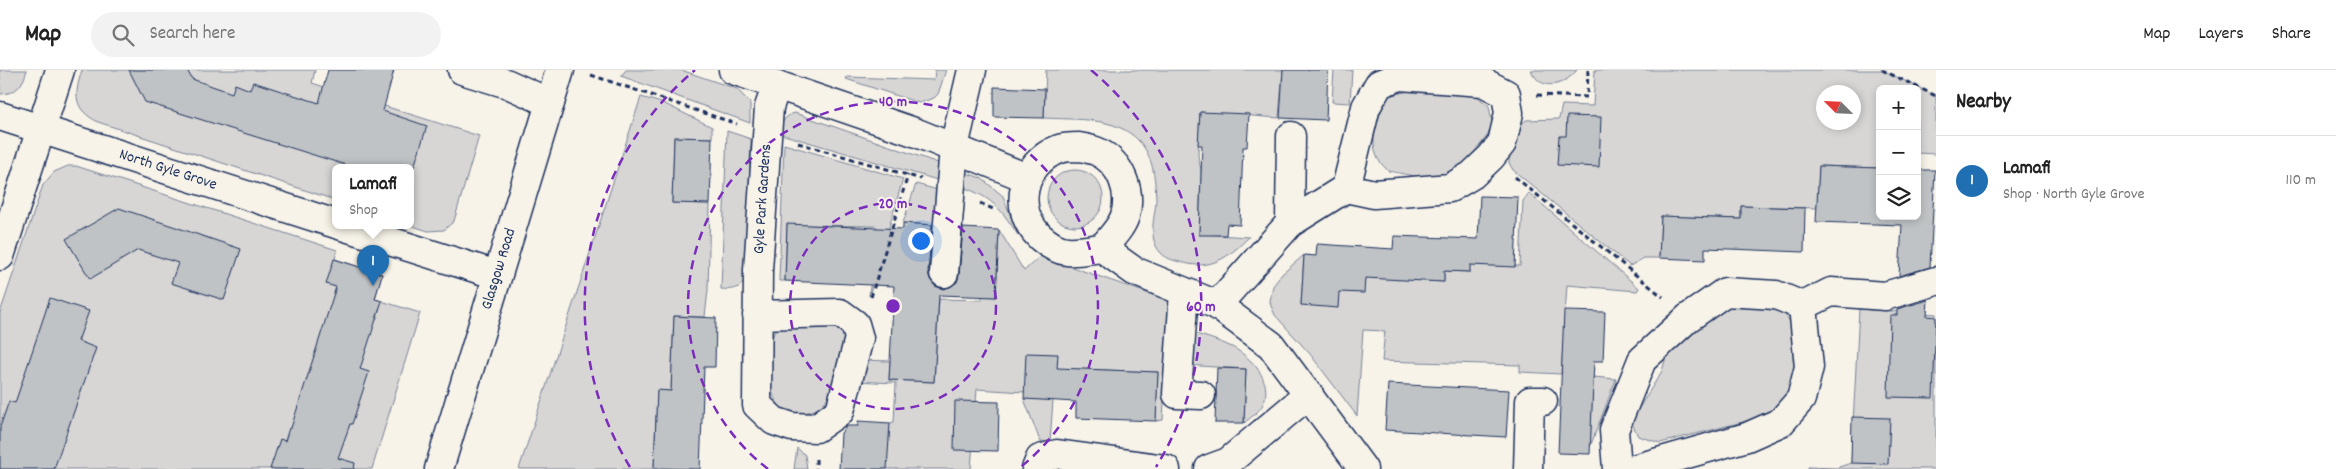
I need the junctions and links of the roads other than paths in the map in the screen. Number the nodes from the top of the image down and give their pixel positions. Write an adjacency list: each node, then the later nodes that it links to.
1 (60, 70): 11 (street)
2 (462, 70): 9 (street)
3 (733, 70): 8 (street)
4 (972, 70): 13 (street)
5 (572, 71): 9 (street, Glasgow Road)
6 (1376, 77): 7 (street); 15 (street)
7 (1507, 82): 15 (street)
8 (777, 85): 13 (street); 27 (street, Gyle Park Gardens)
9 (550, 103): 22 (street, Glasgow Road)
10 (0, 116): 11 (street, North Gyle Grove)
11 (41, 130): 16 (street, North Gyle Grove); 20 (street)
12 (1290, 136): 17 (street)
13 (954, 147): 14 (street); 21 (street)
14 (1027, 178): 19 (street); 19 (street)
15 (1346, 188): 17 (street)
16 (332, 222)
17 (1290, 223): 25 (street)
18 (353, 229): 22 (street, North Gyle Grove)
19 (1102, 248): 24 (street)
20 (0, 256)
21 (944, 273)
22 (497, 275): 32 (street, Glasgow Road)
23 (1936, 281): 26 (street)
24 (1184, 292): 25 (street); 29 (street)
25 (1217, 305): 28 (street)
26 (1803, 306): 37 (street); 38 (street)
27 (757, 315): 27 (street, Gyle Park Gardens)
28 (1309, 394): 31 (street); 35 (street)
29 (1201, 395)
30 (1543, 401): 36 (street)
31 (1221, 467)
32 (439, 469)
33 (1036, 469): 34 (street)
34 (1166, 469)
35 (1363, 469)
36 (1528, 469)
37 (1617, 469)
38 (1634, 469)

